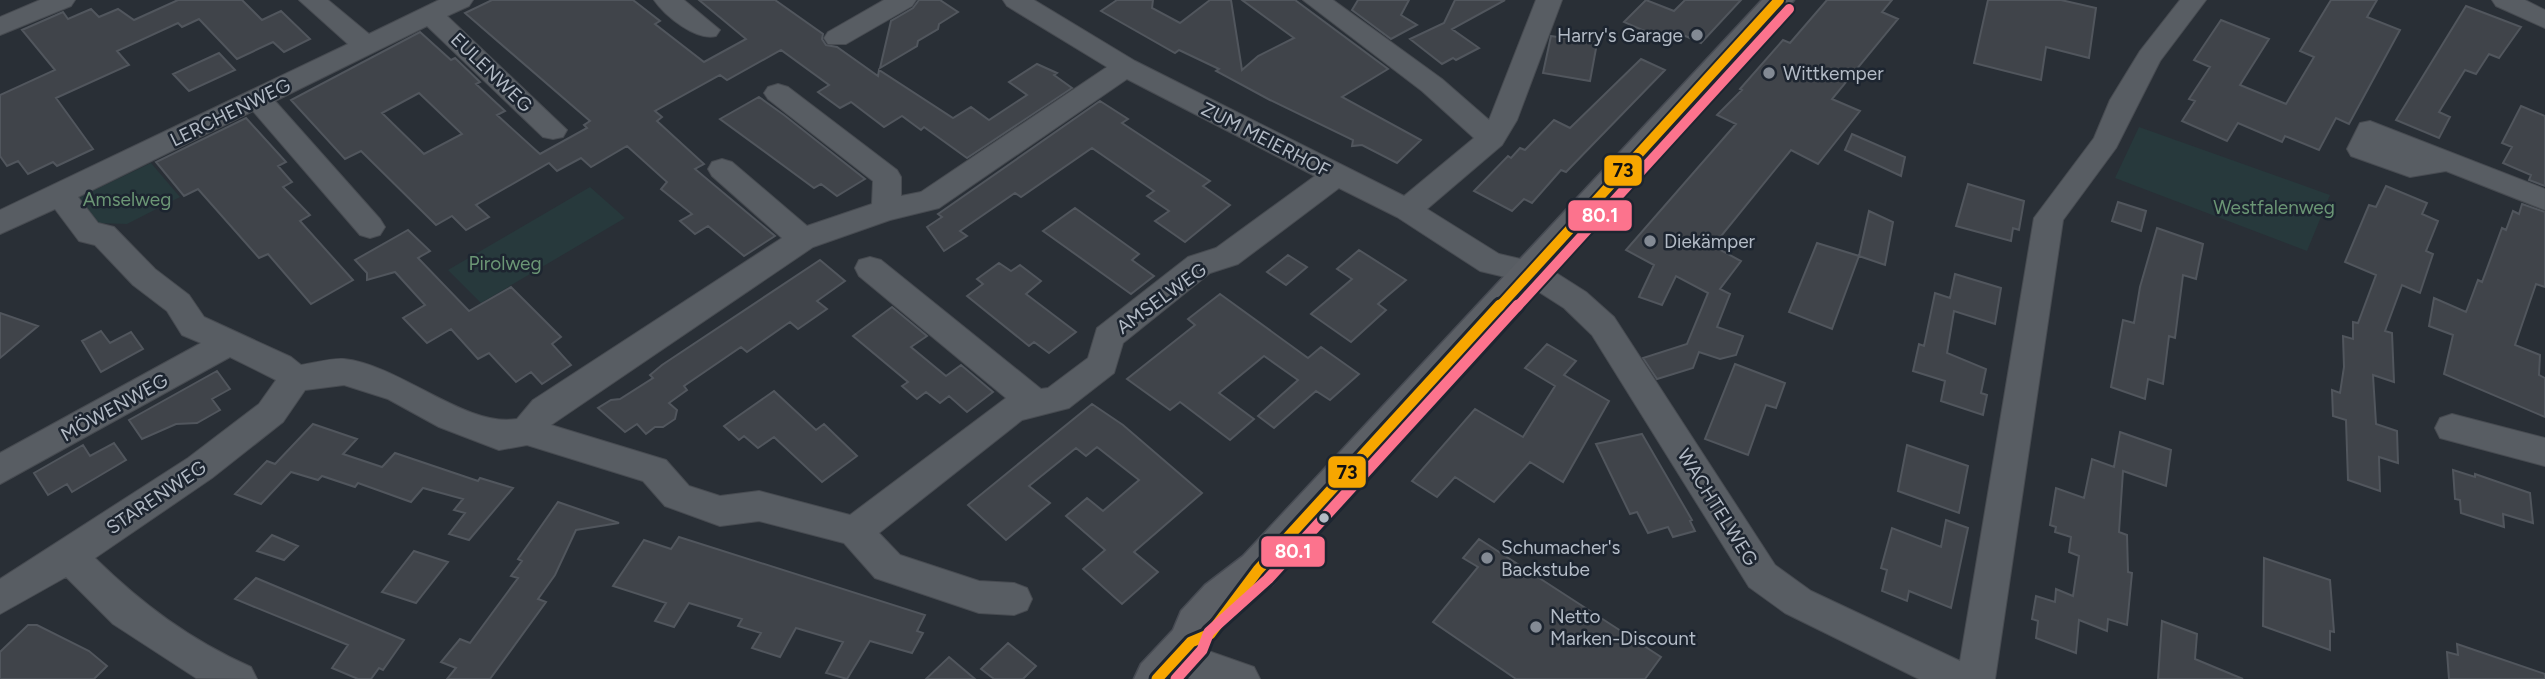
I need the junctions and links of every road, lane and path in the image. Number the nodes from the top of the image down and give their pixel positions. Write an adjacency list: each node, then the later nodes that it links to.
1 (62, 0): 14 (street)
2 (312, 0): 17 (street)
3 (460, 0): 12 (street, LERCHENWEG)
4 (667, 0): 15 (street)
5 (903, 0): 16 (street)
6 (1016, 0): 18 (street, ZUM MEIERHOF)
7 (1316, 0): 22 (street)
8 (1549, 0): 22 (street)
9 (1779, 0): 34 (main road)
10 (2193, 0): 50 (street)
11 (2505, 0): 13 (street)
12 (430, 14): 17 (street, LERCHENWEG); 21 (street, EULENWEG)
13 (2545, 20)
14 (0, 27)
15 (706, 30)
16 (837, 38)
17 (366, 45): 20 (street, LERCHENWEG)
18 (1126, 66): 25 (street, ZUM MEIERHOF); 28 (street)
19 (778, 93): 28 (street)
20 (257, 98): 26 (street, LERCHENWEG); 31 (street)
21 (552, 130)
22 (1492, 138): 29 (street)
23 (2448, 162): 27 (street)
24 (722, 169): 32 (street)
25 (1336, 175): 29 (street, ZUM MEIERHOF); 37 (street, AMSELWEG)
26 (60, 194): 30 (street, LERCHENWEG); 35 (street)
27 (2545, 200)
28 (886, 210): 32 (street)
29 (1407, 210): 34 (street, ZUM MEIERHOF)
30 (0, 223)
31 (370, 227)
32 (803, 239): 39 (street)
33 (870, 268): 37 (street)
34 (1531, 272): 46 (main road); 49 (street, WACHTELWEG)
35 (228, 344): 36 (street); 41 (street, MÖWENWEG)
36 (295, 378): 39 (street); 43 (street, STARENWEG)
37 (1036, 404): 42 (street, AMSELWEG)
38 (2452, 428): 40 (street)
39 (527, 431): 42 (street)
40 (2545, 452)
41 (0, 470)
42 (855, 531): 45 (street)
43 (69, 556): 44 (street, STARENWEG); 47 (street)
44 (0, 598)
45 (1014, 599)
46 (1175, 659): 48 (street)
47 (238, 679)
48 (1241, 679)
49 (1958, 679)
50 (1976, 679)

